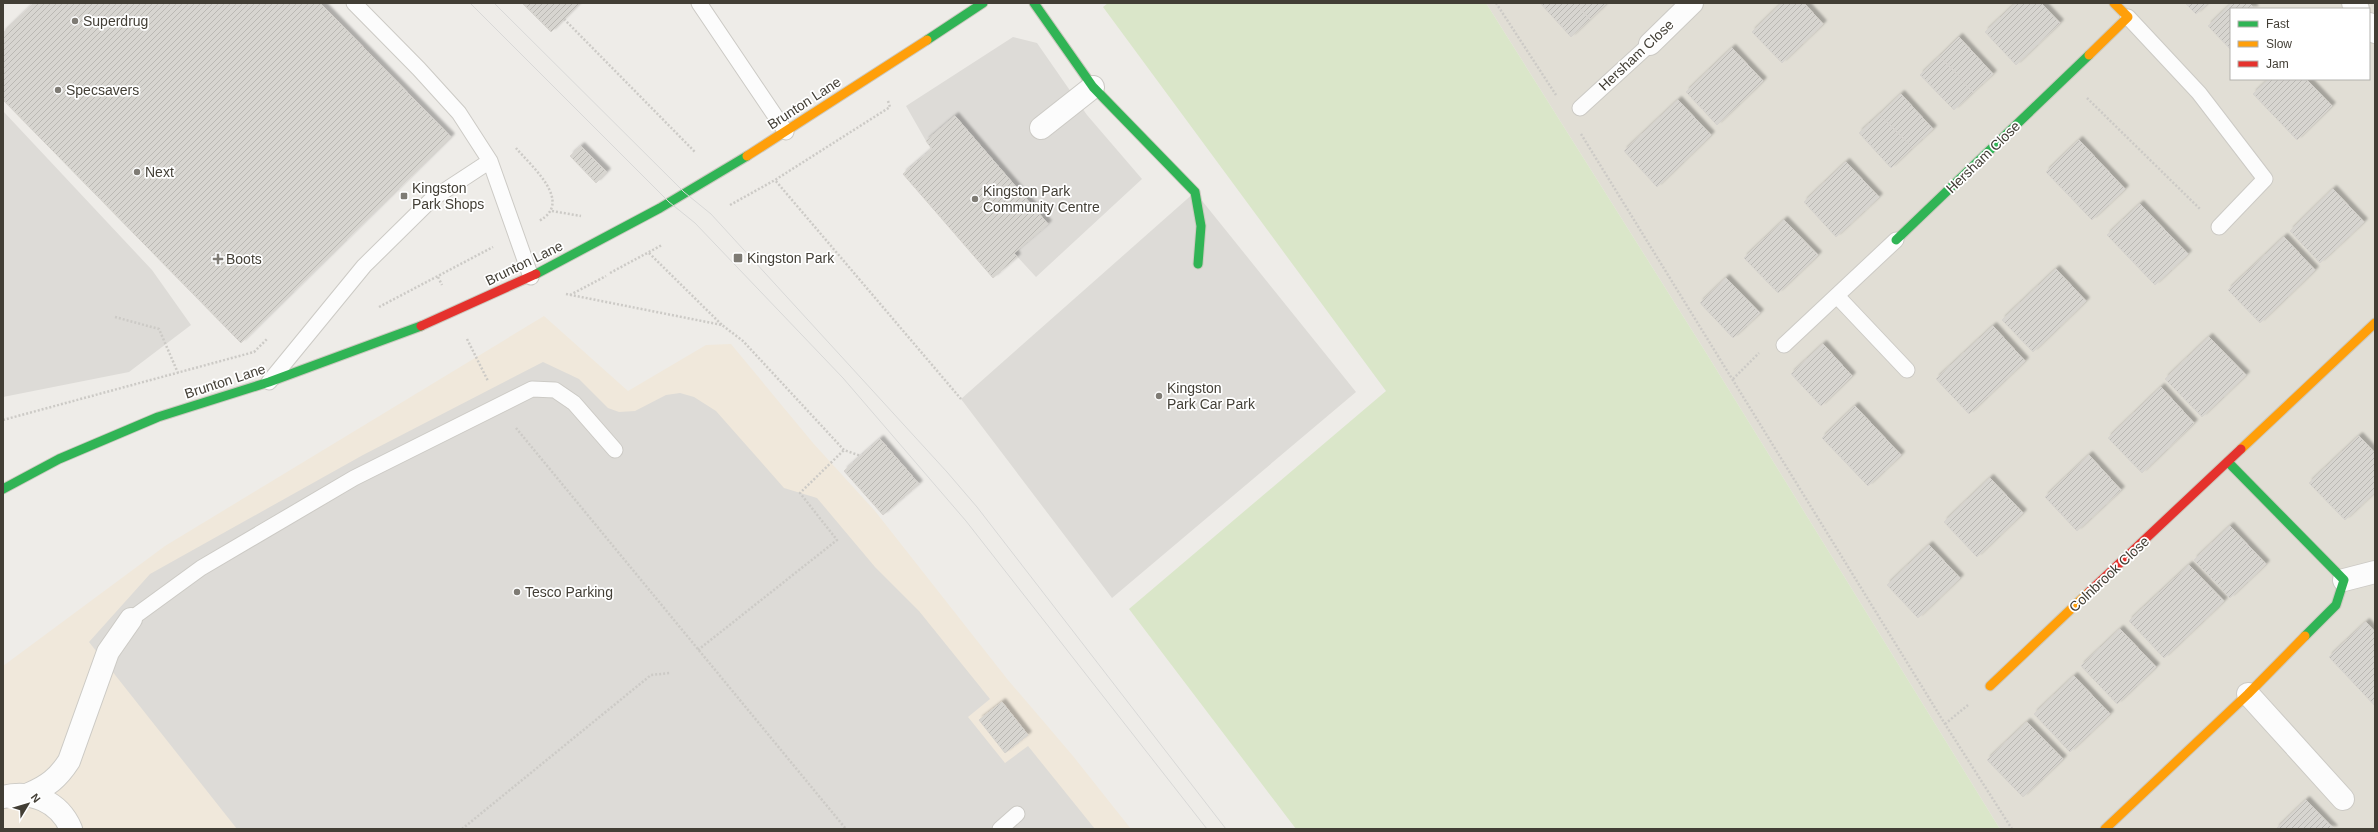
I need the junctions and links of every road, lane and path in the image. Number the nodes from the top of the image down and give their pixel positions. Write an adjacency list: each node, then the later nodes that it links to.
1 (354, 3): 20 (lane)
2 (699, 3): 18 (lane)
3 (983, 3): 11 (street, Brunton Lane)
4 (1034, 3): 13 (street)
5 (1496, 3): 14 (path)
6 (1692, 3): 10 (street, Hersham Close)
7 (2114, 3): 8 (street)
8 (2128, 17): 12 (street, Hersham Close); 21 (lane)
9 (564, 19): 19 (path)
10 (1650, 44): 15 (lane, Hersham Close)
11 (878, 72): 18 (street, Brunton Lane); 38 (path)
12 (2065, 77): 21 (path); 22 (street, Hersham Close)
13 (1093, 87): 16 (street); 24 (street)
14 (1557, 96)
15 (1580, 108)
16 (1041, 128)
17 (1578, 130): 35 (path)
18 (786, 132): 26 (street, Brunton Lane)
19 (699, 157)
20 (490, 161): 26 (lane); 36 (lane)
21 (2219, 227)
22 (1896, 240): 27 (lane, Hersham Close)
23 (649, 253): 31 (path)
24 (1198, 264)
25 (438, 277): 28 (path)
26 (532, 277): 28 (street, Brunton Lane); 31 (path)
27 (1837, 296): 32 (lane, Hersham Close); 33 (lane)
28 (454, 312): 36 (street, Brunton Lane); 39 (path)
29 (114, 317): 34 (path)
30 (2375, 323): 44 (street, Colnbrook Close)
31 (722, 325): 42 (path)
32 (1784, 345): 35 (path)
33 (1907, 370)
34 (178, 374)
35 (1733, 379): 62 (path)
36 (268, 382): 45 (street, Brunton Lane)
37 (132, 386): 40 (path)
38 (961, 399)
39 (499, 404): 41 (lane); 50 (lane); 51 (path)
40 (3, 420)
41 (615, 450)
42 (844, 450): 43 (path); 51 (path)
43 (861, 456)
44 (2228, 462): 49 (street); 53 (street, Colnbrook Close)
45 (38, 468): 46 (street, Brunton Lane); 47 (street, Brunton Lane)
46 (17, 472)
47 (3, 489)
48 (2375, 572): 49 (street)
49 (2344, 580): 54 (street)
50 (131, 618): 55 (street)
51 (698, 650): 60 (path)
52 (670, 673): 59 (path)
53 (1990, 686)
54 (2248, 694): 56 (street); 63 (street)
55 (12, 793): 58 (street)
56 (2343, 799)
57 (1017, 814): 61 (lane)
58 (72, 827)
59 (462, 829)
60 (846, 829)
61 (1000, 829)
62 (2012, 829)
63 (2105, 829)

